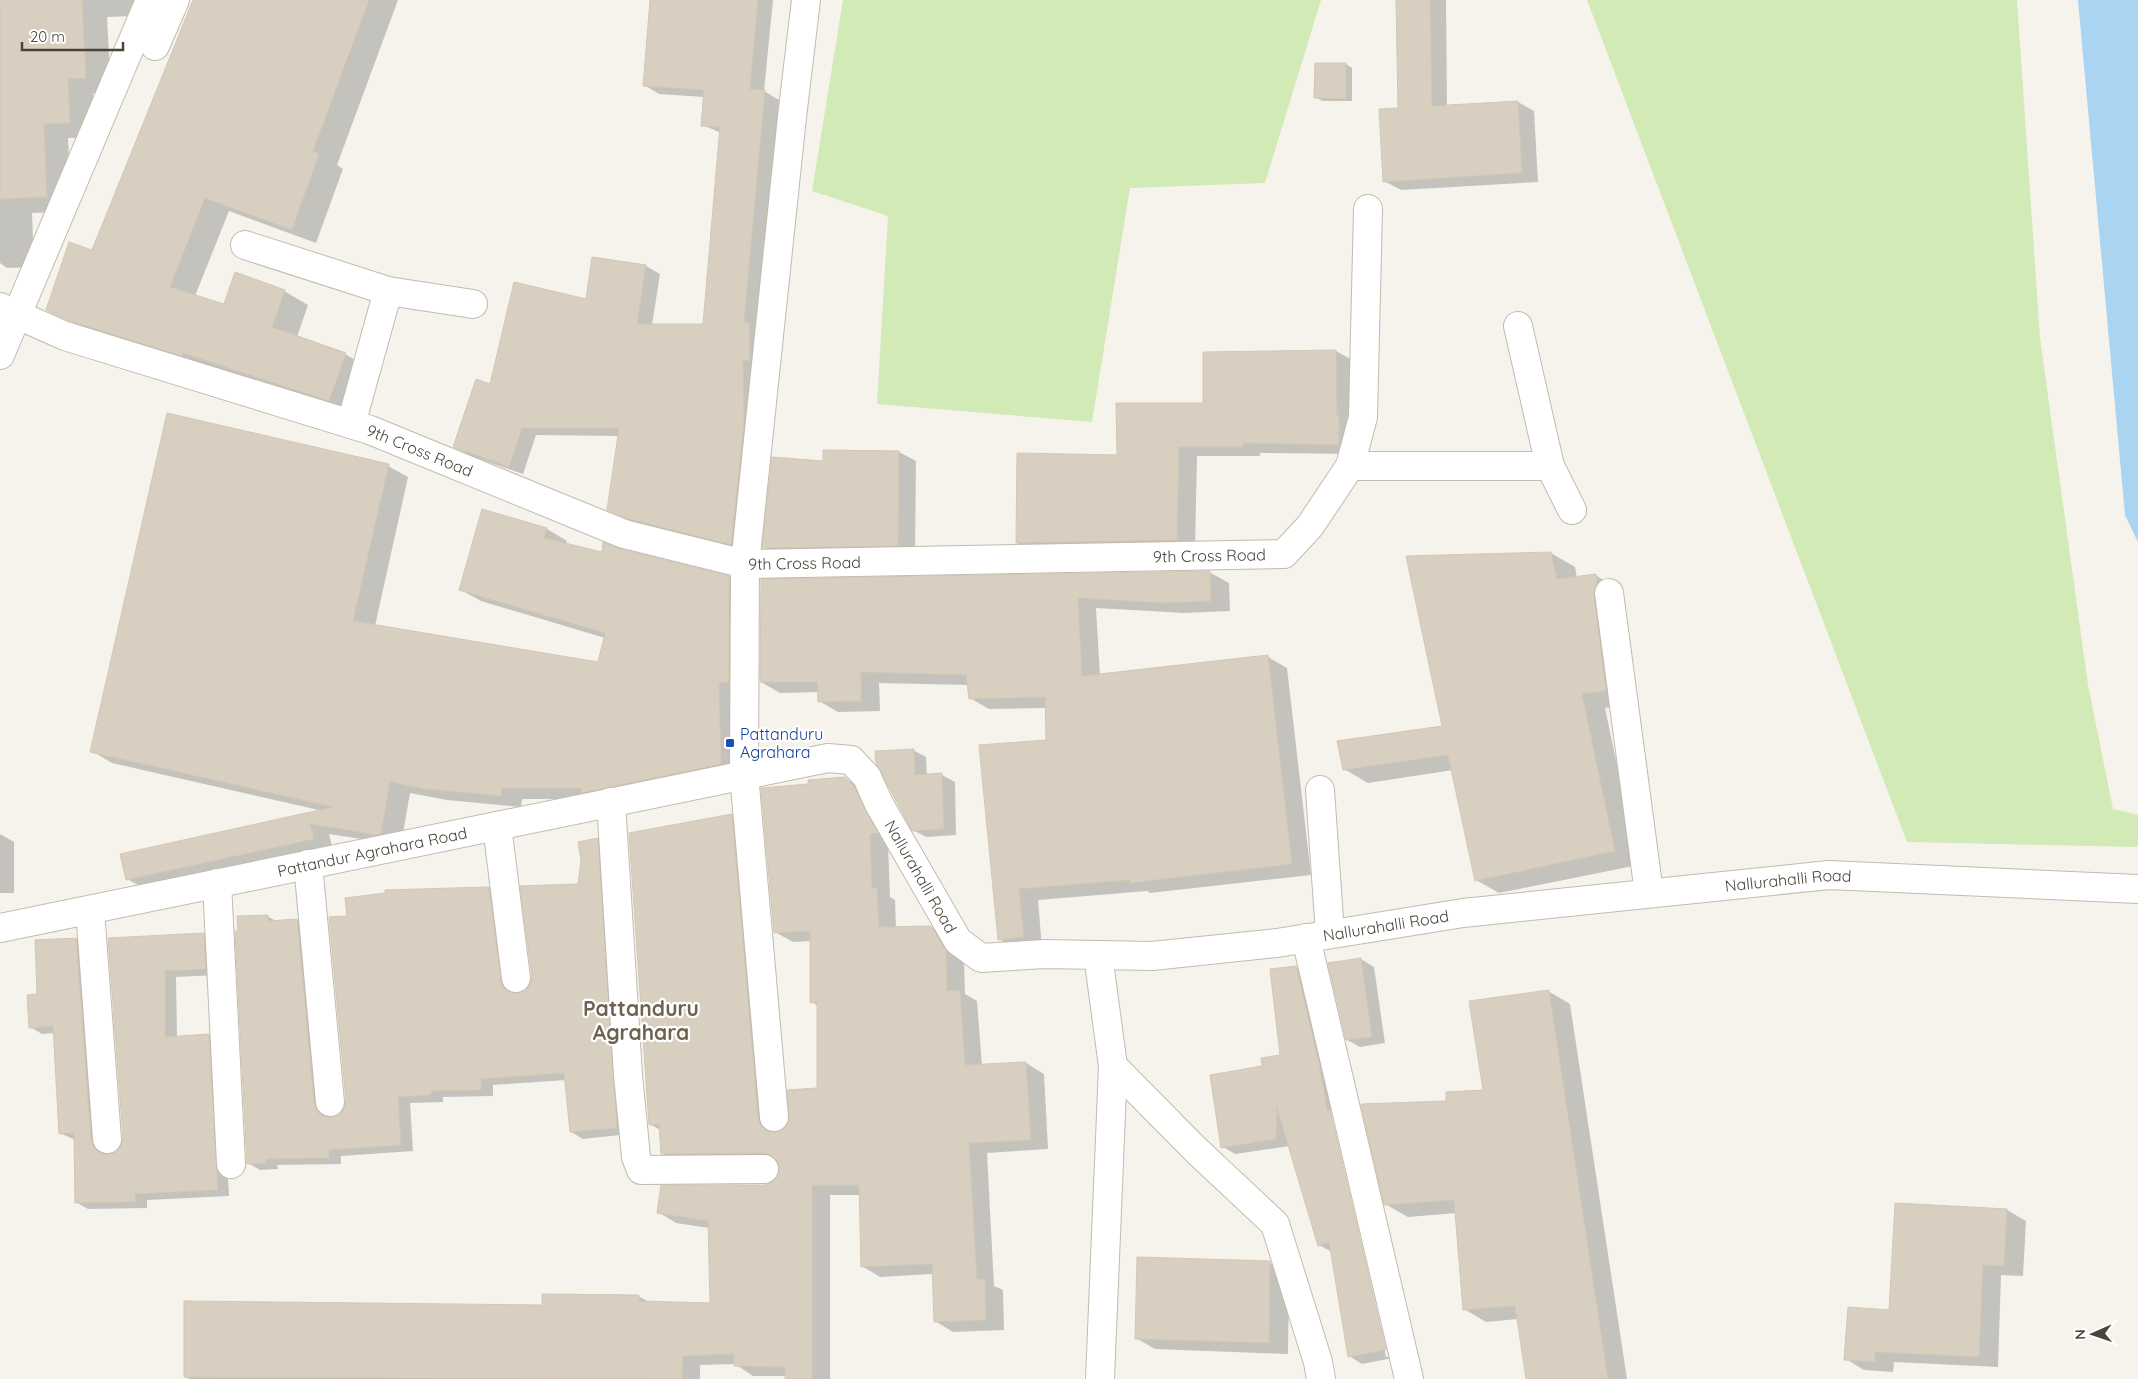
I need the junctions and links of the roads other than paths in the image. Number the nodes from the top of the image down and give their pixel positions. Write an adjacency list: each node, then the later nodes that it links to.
1 (150, 0): 9 (street)
2 (175, 0): 4 (street)
3 (806, 0): 16 (street)
4 (155, 46)
5 (1368, 209): 13 (street, 9th Cross Road)
6 (245, 245): 7 (street)
7 (388, 291): 8 (street); 12 (street)
8 (473, 304)
9 (8, 311): 11 (street); 12 (street, 9th Cross Road)
10 (1518, 326): 14 (street)
11 (0, 355)
12 (352, 424): 16 (street, 9th Cross Road)
13 (1350, 466): 14 (street); 16 (street, 9th Cross Road)
14 (1550, 466): 15 (street)
15 (1572, 510)
16 (746, 564): 18 (street)
17 (1609, 593): 25 (street)
18 (744, 774): 20 (street, Pattandur Agrahara Road); 29 (street, Nallurahalli Road); 33 (street)
19 (1320, 790): 28 (street)
20 (611, 802): 21 (street, Pattandur Agrahara Road); 36 (street)
21 (497, 826): 22 (street, Pattandur Agrahara Road); 30 (street)
22 (308, 864): 23 (street, Pattandur Agrahara Road); 32 (street)
23 (216, 883): 26 (street, Pattandur Agrahara Road); 35 (street)
24 (2138, 888): 25 (street, Nallurahalli Road)
25 (1649, 893): 28 (street, Nallurahalli Road)
26 (90, 910): 27 (street, Pattandur Agrahara Road); 34 (street)
27 (0, 928)
28 (1318, 936): 29 (street, Nallurahalli Road); 39 (street)
29 (1098, 955): 31 (street)
30 (516, 978)
31 (1113, 1066): 37 (street); 38 (street)
32 (330, 1102)
33 (774, 1117)
34 (107, 1139)
35 (231, 1164)
36 (764, 1169)
37 (1100, 1379)
38 (1321, 1379)
39 (1409, 1379)

